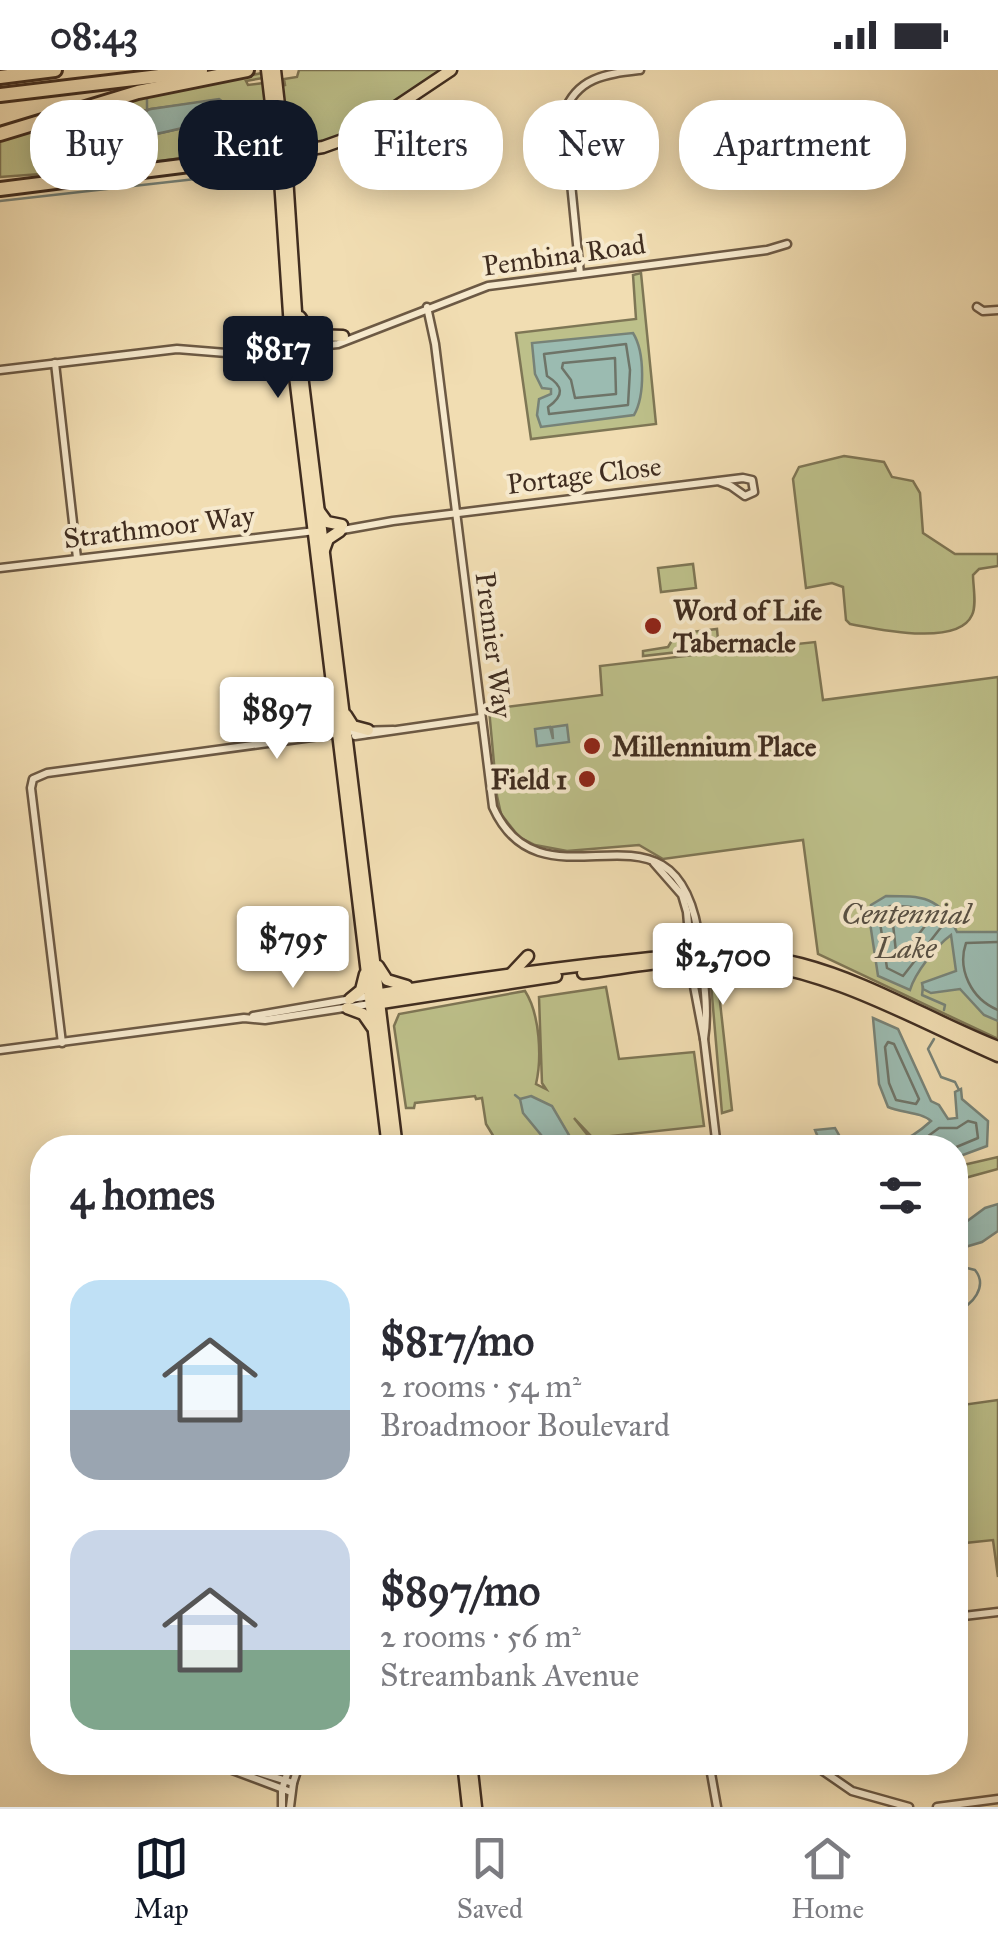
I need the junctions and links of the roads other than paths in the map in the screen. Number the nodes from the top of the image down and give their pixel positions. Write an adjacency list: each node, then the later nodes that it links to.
1 (55, 70): 7 (highway)
2 (207, 70): 8 (highway)
3 (247, 70): 10 (highway)
4 (451, 70): 11 (main road)
5 (640, 70): 19 (street)
6 (272, 75): 9 (main road)
7 (0, 76)
8 (0, 95)
9 (275, 100)
10 (0, 134)
11 (318, 147)
12 (30, 179): 13 (highway)
13 (0, 181)
14 (30, 185): 15 (highway)
15 (0, 189)
16 (285, 190): 20 (main road)
17 (285, 190): 25 (main road)
18 (787, 244): 19 (street, Pembina Road)
19 (580, 274): 21 (street, Pembina Road)
20 (294, 294): 24 (main road); 25 (main road)
21 (427, 307): 24 (street, Pembina Road); 30 (street, Premier Way)
22 (977, 307): 23 (street)
23 (998, 310)
24 (349, 336): 25 (street, Pembina Road)
25 (295, 345): 26 (street, Pembina Road); 29 (main road); 33 (main road)
26 (55, 363): 27 (street, Pembina Road); 35 (street)
27 (0, 370)
28 (718, 481): 28 (street, Portage Close); 30 (street, Portage Close)
29 (318, 509): 32 (main road); 33 (main road)
30 (455, 514): 31 (street, Portage Close); 38 (street, Premier Way)
31 (360, 526): 32 (street, Strathmoor Way)
32 (341, 528): 33 (street, Strathmoor Way); 34 (main road)
33 (319, 531): 34 (main road); 35 (street, Strathmoor Way); 40 (main road)
34 (323, 551): 37 (main road)
35 (77, 558): 36 (street, Strathmoor Way)
36 (0, 568)
37 (343, 709): 39 (main road); 40 (main road)
38 (481, 718): 39 (street); 42 (street, Premier Way)
39 (368, 733): 40 (street); 41 (main road)
40 (344, 735): 41 (main road); 46 (main road); 55 (street)
41 (349, 760): 46 (main road)
42 (694, 933): 43 (street, Premier Way); 44 (main road); 45 (main road)
43 (697, 957): 44 (main road); 45 (main road); 49 (street, Premier Way)
44 (720, 957): 49 (main road); 56 (main road); 58 (main road)
45 (672, 959): 47 (main road); 49 (main road); 51 (main road)
46 (371, 963): 50 (main road); 52 (main road); 53 (main road)
47 (555, 969): 48 (main road); 48 (main road)
48 (511, 974): 50 (main road)
49 (698, 978): 62 (street, Premier Way)
50 (438, 984): 52 (main road)
51 (457, 990): 52 (main road); 54 (main road)
52 (375, 1000): 53 (street); 54 (main road); 59 (main road)
53 (349, 1004): 54 (main road); 55 (street)
54 (380, 1037): 59 (main road); 60 (main road)
55 (62, 1043): 57 (street)
56 (998, 1047)
57 (0, 1050)
58 (998, 1056)
59 (389, 1068): 61 (main road)
60 (387, 1135)
61 (396, 1135)
62 (715, 1135)
63 (998, 1612): 64 (street)
64 (968, 1615)
65 (253, 1775): 72 (street)
66 (260, 1775): 72 (street)
67 (289, 1775): 72 (street)
68 (294, 1775): 72 (street)
69 (468, 1775): 76 (main road)
70 (712, 1775): 77 (street)
71 (829, 1775): 78 (street)
72 (288, 1786): 74 (street); 75 (street)
73 (998, 1799): 79 (street)
74 (282, 1807)
75 (290, 1807)
76 (472, 1807)
77 (718, 1807)
78 (909, 1807)
79 (940, 1807)

